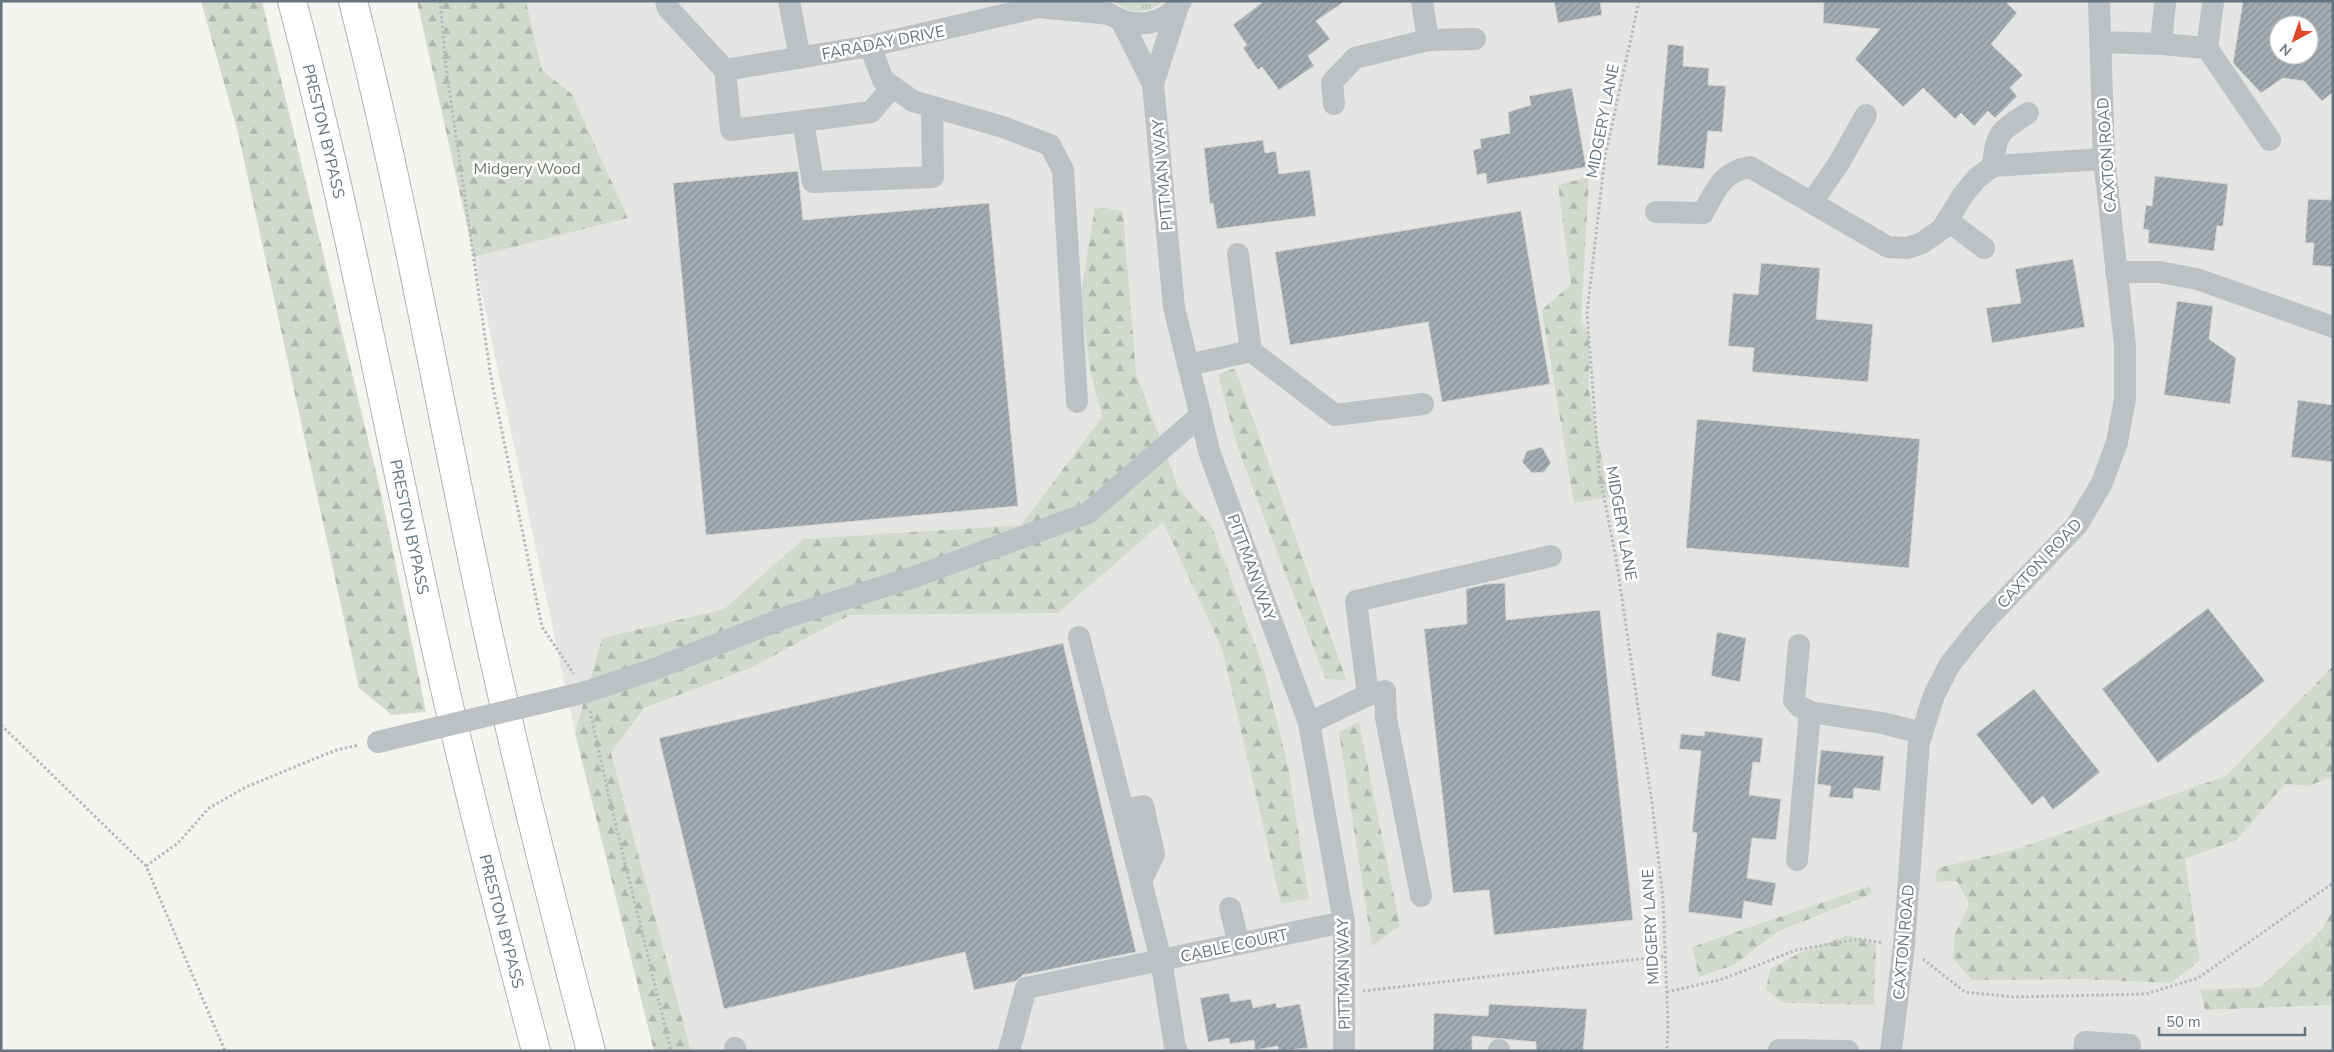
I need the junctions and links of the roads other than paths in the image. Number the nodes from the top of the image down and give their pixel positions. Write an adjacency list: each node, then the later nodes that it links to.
1 (292, 1): 57 (highway, PRESTON BYPASS)
2 (353, 1): 58 (highway)
3 (666, 1): 19 (street)
4 (789, 1): 18 (street)
5 (1422, 1): 13 (street)
6 (2098, 1): 14 (street, CAXTON ROAD)
7 (2165, 3): 15 (street)
8 (2213, 3): 17 (street)
9 (1042, 4): 11 (street, FARADAY DRIVE); 16 (street, FARADAY DRIVE)
10 (1179, 4): 11 (street, FARADAY DRIVE); 20 (street, PITTMAN WAY)
11 (1110, 12): 20 (street, PITTMAN WAY)
12 (1475, 39): 13 (street)
13 (1428, 40): 22 (street)
14 (2100, 42): 15 (street); 28 (street, CAXTON ROAD)
15 (2161, 44): 17 (street)
16 (870, 46): 18 (street, FARADAY DRIVE); 21 (street)
17 (2207, 48): 27 (street)
18 (800, 58): 19 (street, FARADAY DRIVE)
19 (725, 70): 26 (street)
20 (1153, 84): 38 (street, PITTMAN WAY)
21 (892, 87): 23 (street); 26 (street)
22 (1334, 104)
23 (932, 107): 26 (street); 39 (street)
24 (2028, 113): 29 (street)
25 (1866, 115): 30 (street)
26 (803, 121)
27 (2270, 140)
28 (2104, 159): 29 (street); 35 (street, CAXTON ROAD)
29 (1993, 166): 32 (street)
30 (1812, 202): 31 (street); 32 (street)
31 (1656, 212)
32 (1947, 220): 33 (street)
33 (1984, 248)
34 (1238, 254): 37 (street)
35 (2116, 272): 36 (street); 48 (street, CAXTON ROAD)
36 (2333, 327)
37 (1252, 351): 38 (street); 40 (street)
38 (1188, 365): 41 (street, PITTMAN WAY)
39 (1077, 402)
40 (1423, 404)
41 (1201, 416): 47 (street, PITTMAN WAY); 49 (street, bridge)
42 (1551, 556): 45 (street)
43 (1078, 637): 55 (street)
44 (1799, 645): 46 (street)
45 (1368, 695): 47 (street); 51 (street)
46 (1810, 712): 48 (street); 50 (street)
47 (1309, 723): 53 (street, PITTMAN WAY)
48 (1922, 733): 63 (street, CAXTON ROAD)
49 (378, 742)
50 (1797, 860)
51 (1422, 896)
52 (1230, 908): 54 (street)
53 (1344, 922): 54 (street, CABLE COURT); 61 (street, PITTMAN WAY)
54 (1239, 944): 55 (street, CABLE COURT)
55 (1161, 960): 59 (street, CABLE COURT); 60 (street)
56 (1779, 1050): 62 (street)
57 (536, 1051)
58 (591, 1051)
59 (1009, 1051)
60 (1178, 1051)
61 (1344, 1051)
62 (1848, 1051)
63 (1891, 1051)
64 (2084, 1051): 65 (street)
65 (2129, 1051)

